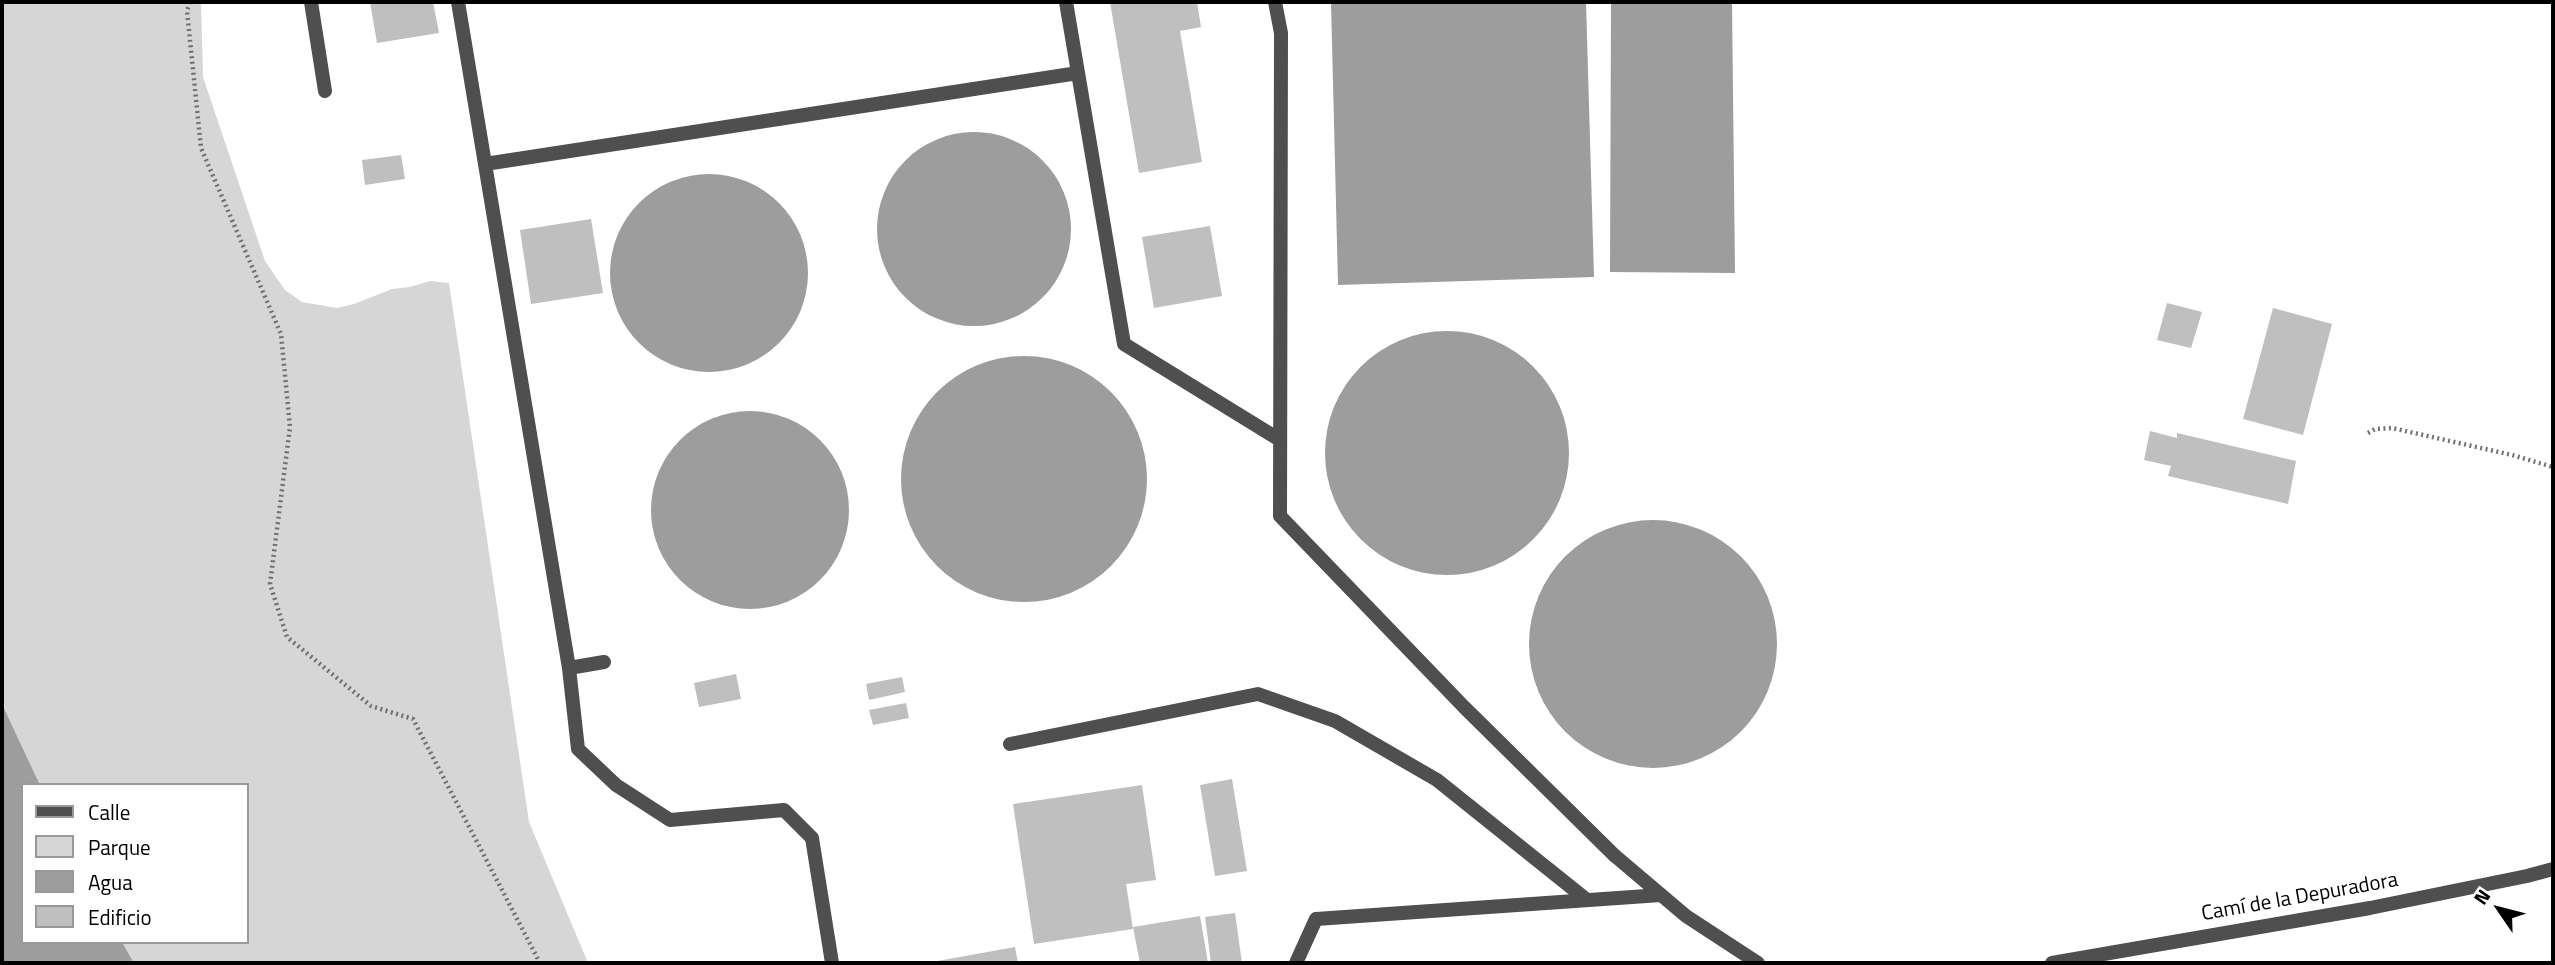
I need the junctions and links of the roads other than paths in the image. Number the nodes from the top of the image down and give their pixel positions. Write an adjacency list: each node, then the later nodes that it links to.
1 (311, 2): 6 (street)
2 (458, 2): 7 (street)
3 (1066, 2): 5 (street)
4 (1275, 2): 8 (street)
5 (1078, 73): 7 (street); 8 (street)
6 (324, 90)
7 (485, 164): 10 (street)
8 (1280, 440): 13 (street)
9 (604, 662): 10 (street)
10 (569, 668): 15 (street)
11 (1010, 744): 14 (street)
12 (2553, 869): 18 (street, Camí de la Depuradora)
13 (1661, 895): 14 (street); 17 (street)
14 (1587, 900): 16 (street)
15 (832, 963)
16 (1296, 963)
17 (1758, 963)
18 (2052, 963)

